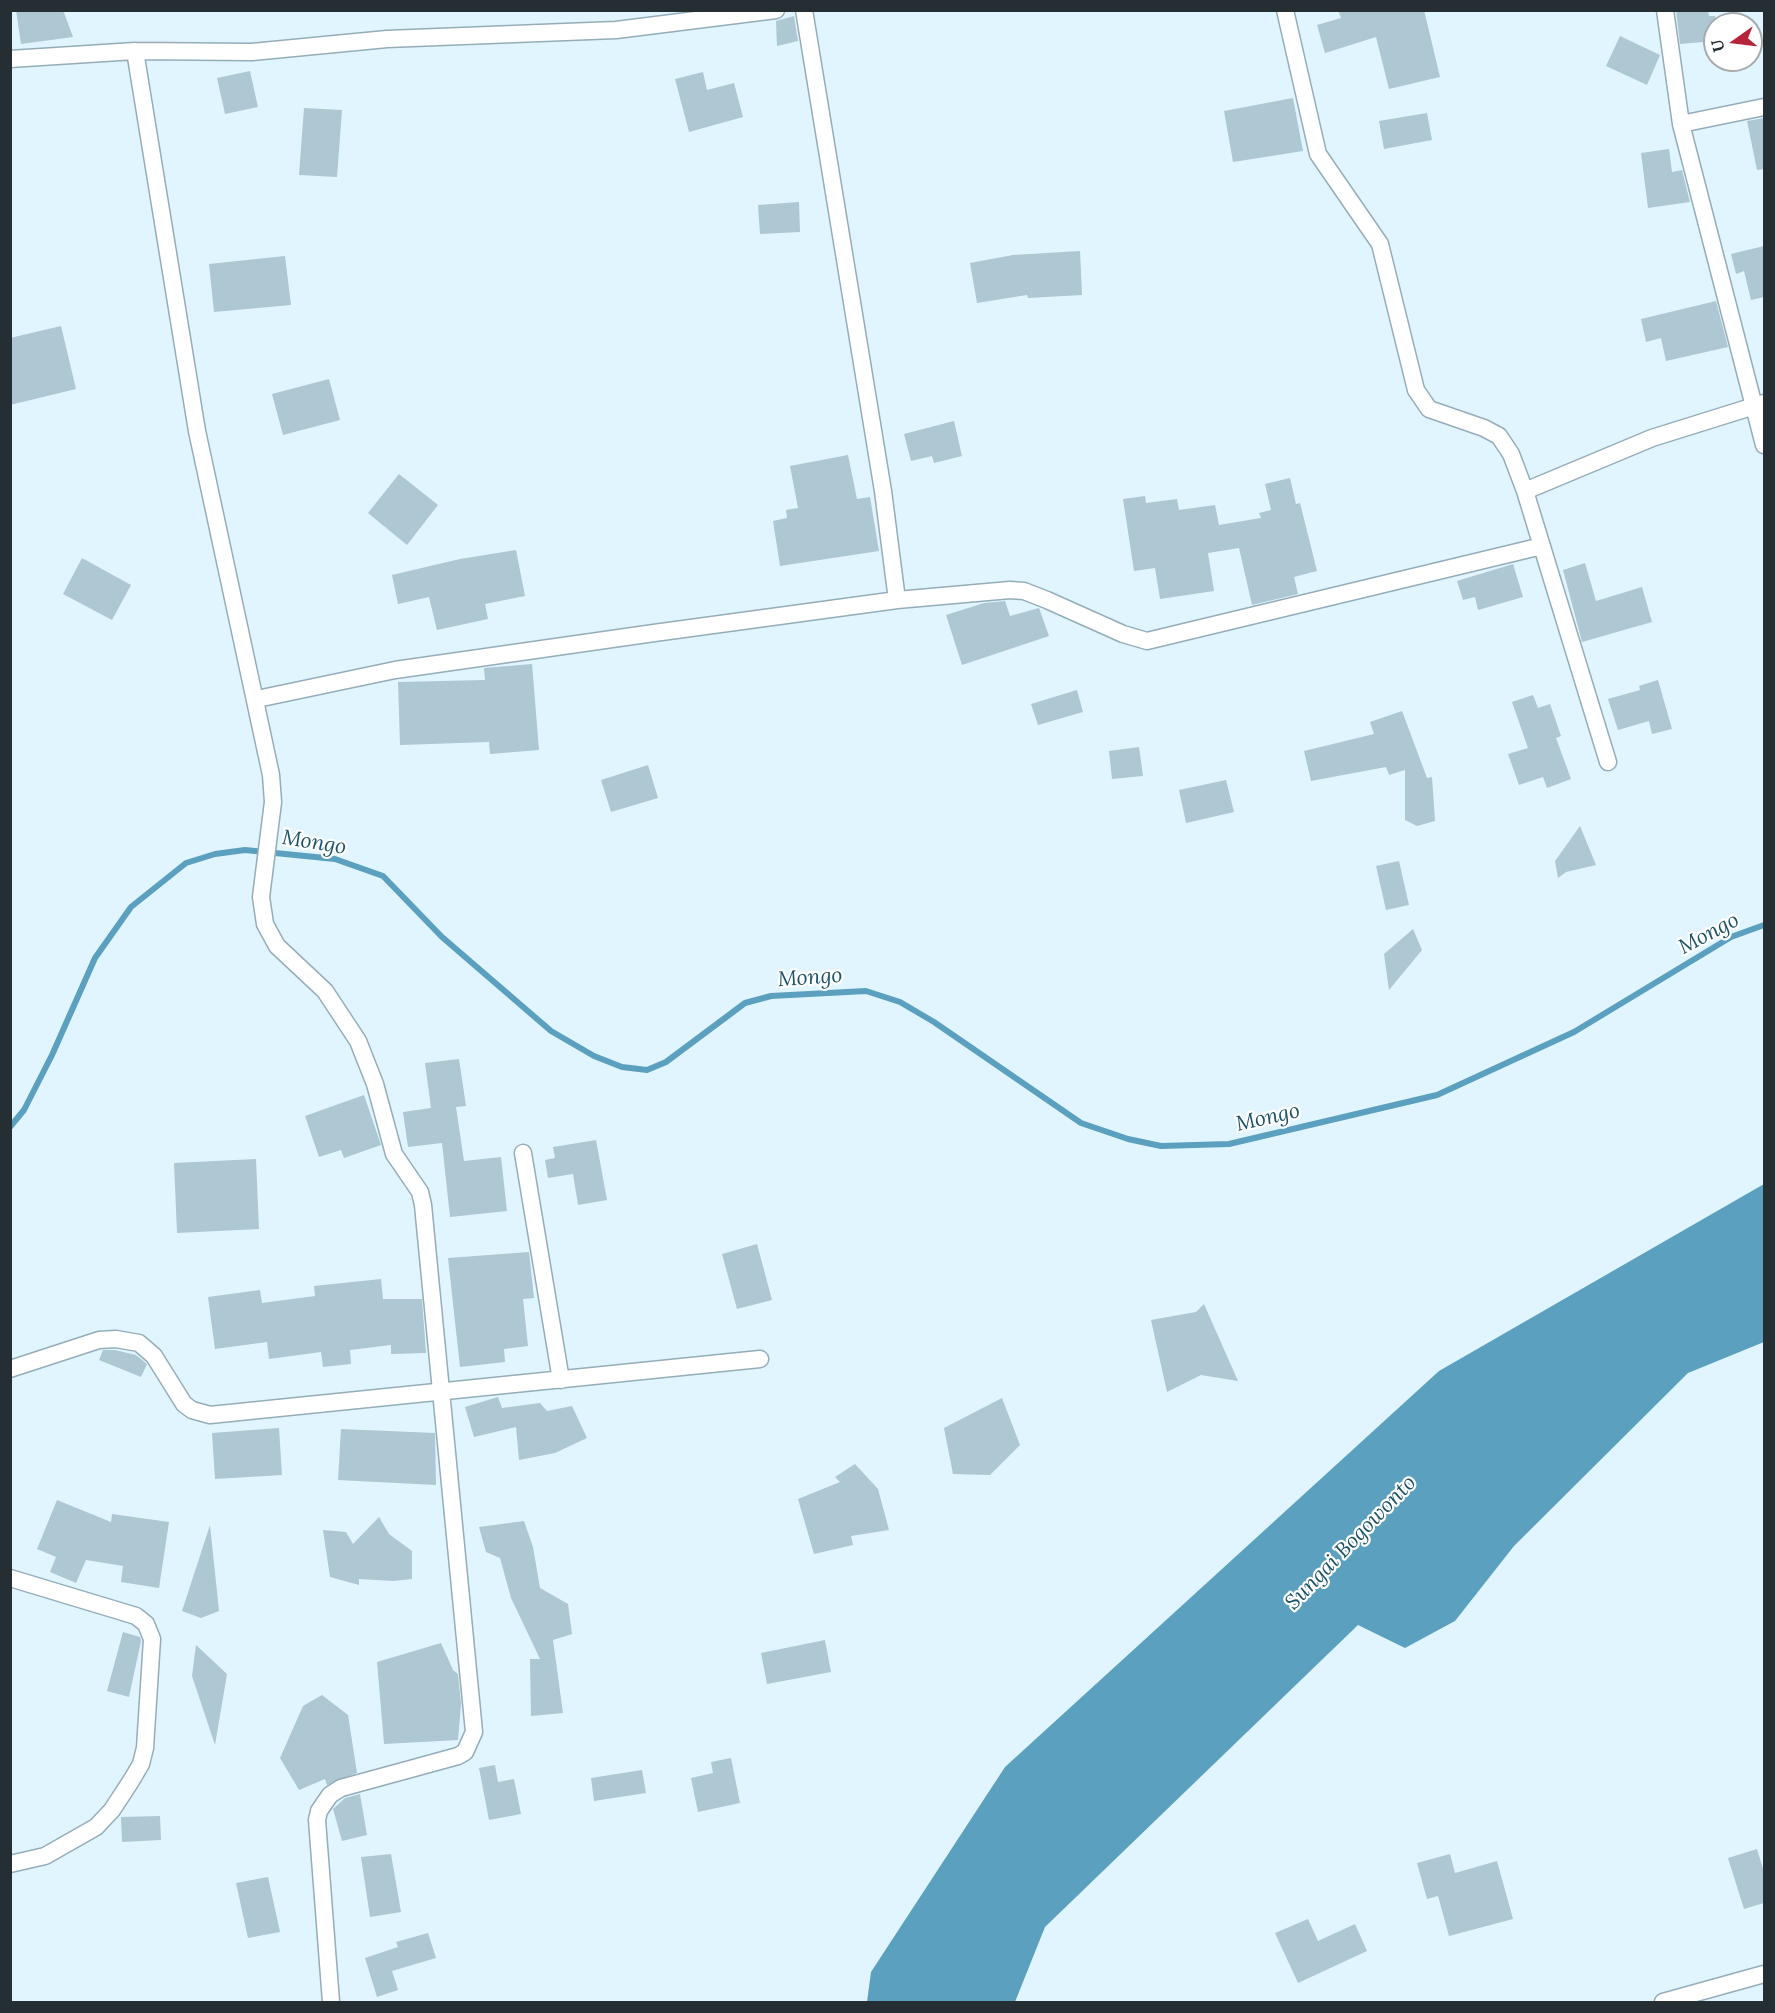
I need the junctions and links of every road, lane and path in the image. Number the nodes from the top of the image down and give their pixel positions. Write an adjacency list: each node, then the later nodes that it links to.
1 (776, 10): 5 (street)
2 (804, 10): 13 (street)
3 (1285, 10): 11 (street)
4 (1665, 10): 8 (street)
5 (135, 51): 6 (street); 14 (street)
6 (10, 59)
7 (1764, 107): 8 (street)
8 (1681, 124): 9 (street)
9 (1760, 405): 10 (street); 11 (street)
10 (1764, 445)
11 (1525, 491): 12 (street)
12 (1542, 546): 13 (street); 15 (street)
13 (897, 600): 14 (street)
14 (257, 699): 20 (street)
15 (1608, 762)
16 (523, 1153): 19 (street)
17 (760, 1359): 19 (street)
18 (11, 1374): 20 (street)
19 (561, 1380): 20 (street)
20 (441, 1393): 24 (street)
21 (10, 1578): 22 (street)
22 (10, 1864)
23 (1764, 1974): 25 (street)
24 (331, 2002)
25 (1663, 2002)

